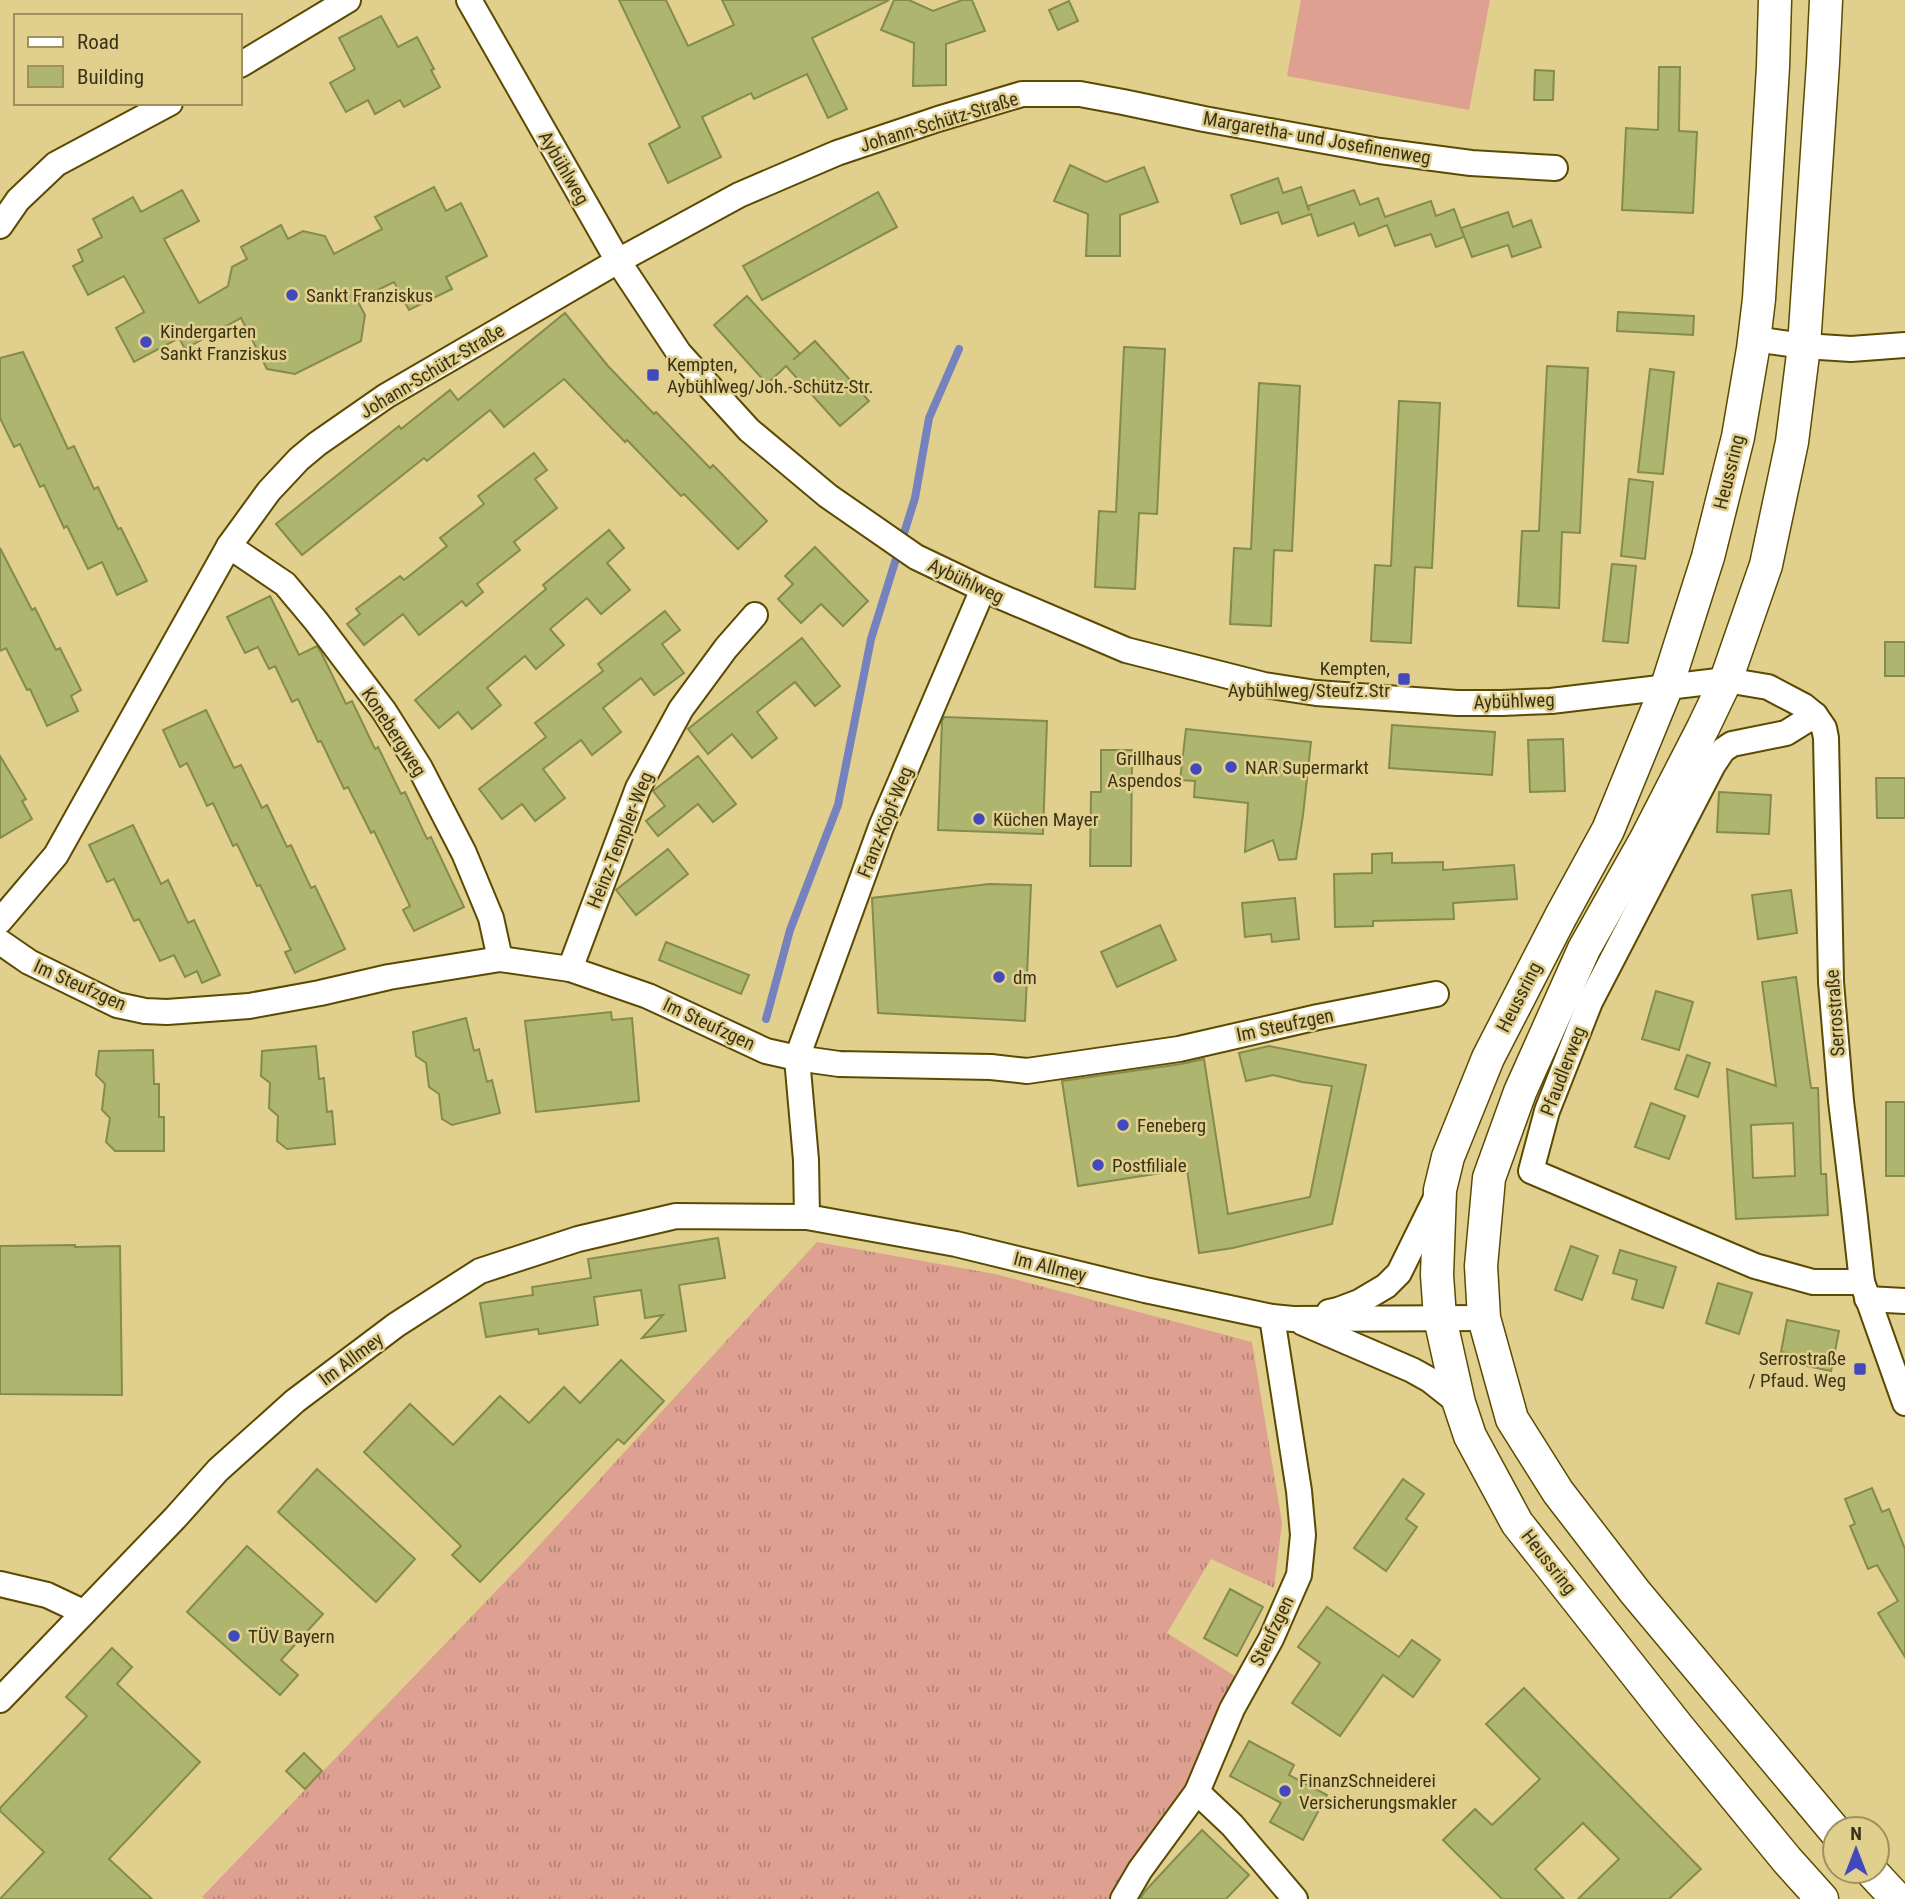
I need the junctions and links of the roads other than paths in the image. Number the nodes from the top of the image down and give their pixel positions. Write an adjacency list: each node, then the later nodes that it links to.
1 (348, 0): 5 (street)
2 (469, 0): 10 (street, Aybühlweg)
3 (1775, 0): 11 (main road, Heussring)
4 (1826, 0): 13 (main road, Heussring)
5 (242, 64)
6 (1080, 94): 8 (street, Margaretha- und Josefinenweg); 10 (street, Johann-Schütz-Straße)
7 (166, 105): 9 (street)
8 (1555, 167)
9 (0, 226)
10 (618, 261): 14 (street, Johann-Schütz-Straße); 15 (street, Aybühlweg)
11 (1754, 340): 13 (street); 18 (main road, Heussring)
12 (1905, 345): 13 (street)
13 (1804, 346): 17 (main road, Heussring)
14 (229, 546): 20 (street, Johann-Schütz-Straße); 22 (street, Konebergweg)
15 (983, 589): 18 (street, Aybühlweg); 25 (street, Franz-Köpf-Weg)
16 (755, 615): 23 (street, Heinz-Templer-Weg)
17 (1726, 680): 18 (street, Aybühlweg); 19 (street); 32 (main road, Heussring)
18 (1667, 686): 26 (main road, Heussring)
19 (1815, 715): 28 (street, Serrostraße); 28 (street, Pfaudlerweg)
20 (0, 921)
21 (0, 942): 22 (street, Im Steufzgen)
22 (500, 960): 23 (street, Im Steufzgen)
23 (570, 969): 25 (street, Im Steufzgen)
24 (1436, 994): 25 (street, Im Steufzgen)
25 (797, 1058): 27 (street)
26 (1440, 1190): 30 (street, Im Allmey); 31 (main road, Heussring)
27 (807, 1217): 30 (street, Im Allmey); 36 (street, Im Allmey)
28 (1865, 1291): 29 (street, Pfaudlerweg); 33 (street, Serrostraße)
29 (1905, 1301)
30 (1282, 1318): 31 (street, Im Allmey); 34 (street, Im Allmey); 38 (street, Steufzgen)
31 (1440, 1318): 32 (street, Im Allmey); 34 (main road, Heussring)
32 (1484, 1318): 39 (main road, Heussring)
33 (1905, 1403)
34 (1459, 1404): 43 (main road, Heussring)
35 (0, 1584): 36 (street)
36 (83, 1612): 37 (street, Im Allmey)
37 (0, 1700)
38 (1197, 1792): 41 (street, Steufzgen); 42 (street)
39 (1822, 1815)
40 (1884, 1885): 44 (main road)
41 (1123, 1899)
42 (1295, 1899)
43 (1822, 1899)
44 (1897, 1899)

